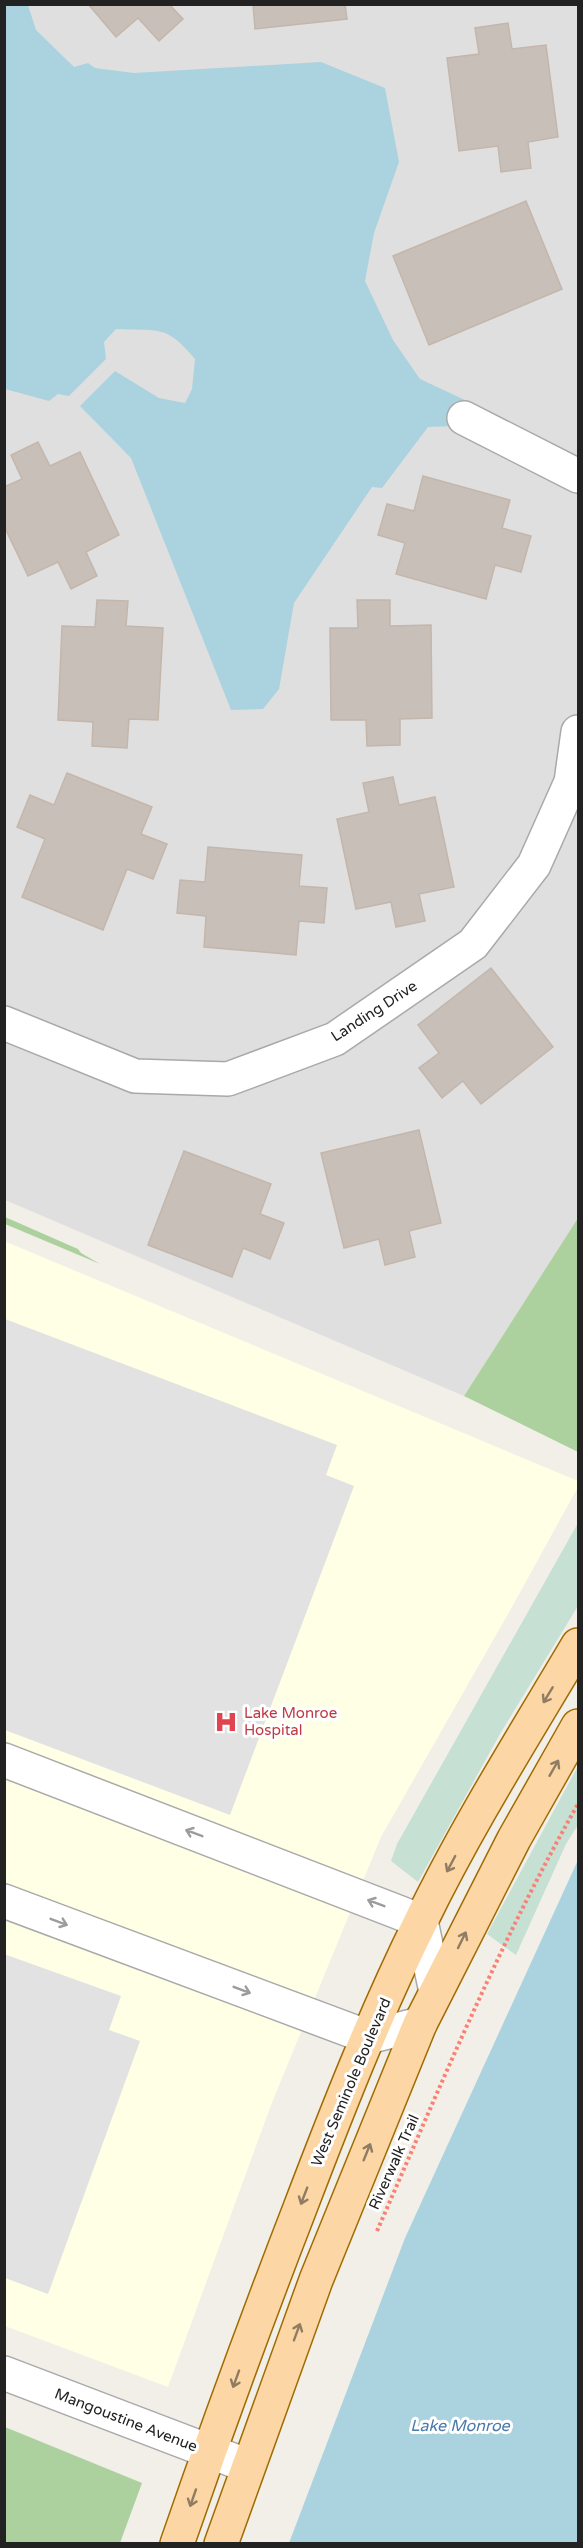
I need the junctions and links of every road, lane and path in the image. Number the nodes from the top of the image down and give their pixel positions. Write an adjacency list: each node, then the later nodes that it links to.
1 (464, 418): 2 (street)
2 (579, 476)
3 (579, 732): 4 (street, Landing Drive)
4 (4, 1023)
5 (579, 1645): 10 (main road, West Seminole Boulevard, one-way to 10)
6 (579, 1726): 11 (main road, one-way to 6)
7 (4, 1760): 10 (street, one-way to 7)
8 (579, 1804): 14 (path, Riverwalk Trail)
9 (4, 1901): 13 (street, one-way to 13)
10 (421, 1921): 11 (street); 13 (main road, West Seminole Boulevard)
11 (436, 1992): 12 (main road)
12 (420, 2024): 13 (street); 17 (main road, one-way to 12)
13 (368, 2037): 16 (main road, West Seminole Boulevard, one-way to 16)
14 (375, 2235)
15 (4, 2373): 16 (street, Mangoustine Avenue)
16 (209, 2452): 17 (street, Mangoustine Avenue); 18 (main road, West Seminole Boulevard, one-way to 18)
17 (248, 2466): 19 (main road)
18 (177, 2544)
19 (221, 2544)

